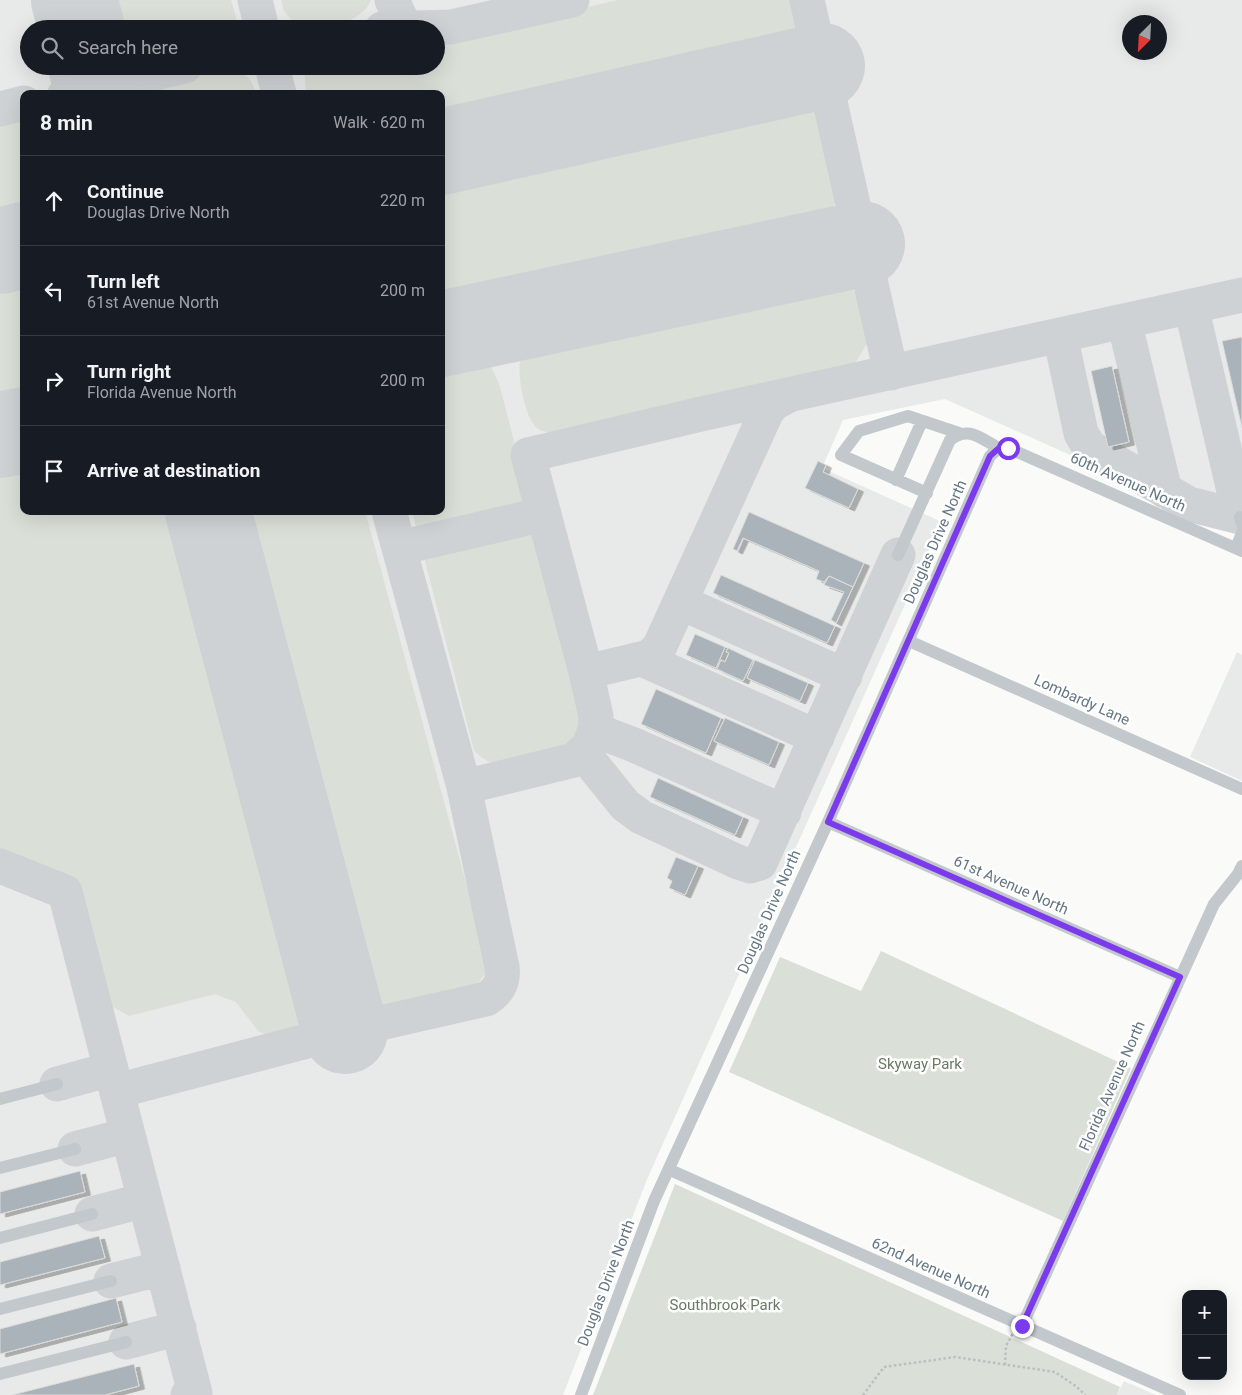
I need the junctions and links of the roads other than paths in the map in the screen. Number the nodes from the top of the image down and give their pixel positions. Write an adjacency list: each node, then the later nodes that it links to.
1 (922, 421): 2 (street, 60th Avenue North); 4 (street); 4 (street, 60th Avenue North)
2 (959, 433): 3 (street, 60th Avenue North); 5 (street)
3 (999, 448): 7 (street, 60th Avenue North); 9 (street, Douglas Drive North)
4 (896, 480): 5 (street)
5 (926, 493): 8 (street)
6 (1242, 533): 7 (street)
7 (1239, 549)
8 (898, 555)
9 (909, 641): 10 (street, Lombardy Lane); 11 (street, Douglas Drive North)
10 (1242, 790)
11 (828, 822): 13 (street, 61st Avenue North); 18 (street, Douglas Drive North)
12 (1242, 866): 13 (street, Florida Avenue North)
13 (1180, 977): 23 (street, Florida Avenue North)
14 (57, 1084): 15 (street)
15 (0, 1099)
16 (75, 1149): 17 (street)
17 (0, 1168)
18 (670, 1170): 23 (street, 62nd Avenue North); 27 (street, Douglas Drive North)
19 (92, 1214): 20 (street)
20 (0, 1238)
21 (111, 1281): 22 (street)
22 (0, 1309)
23 (1022, 1326): 26 (street, 62nd Avenue North)
24 (126, 1342): 25 (street)
25 (0, 1374)
26 (1175, 1394)
27 (581, 1395)

